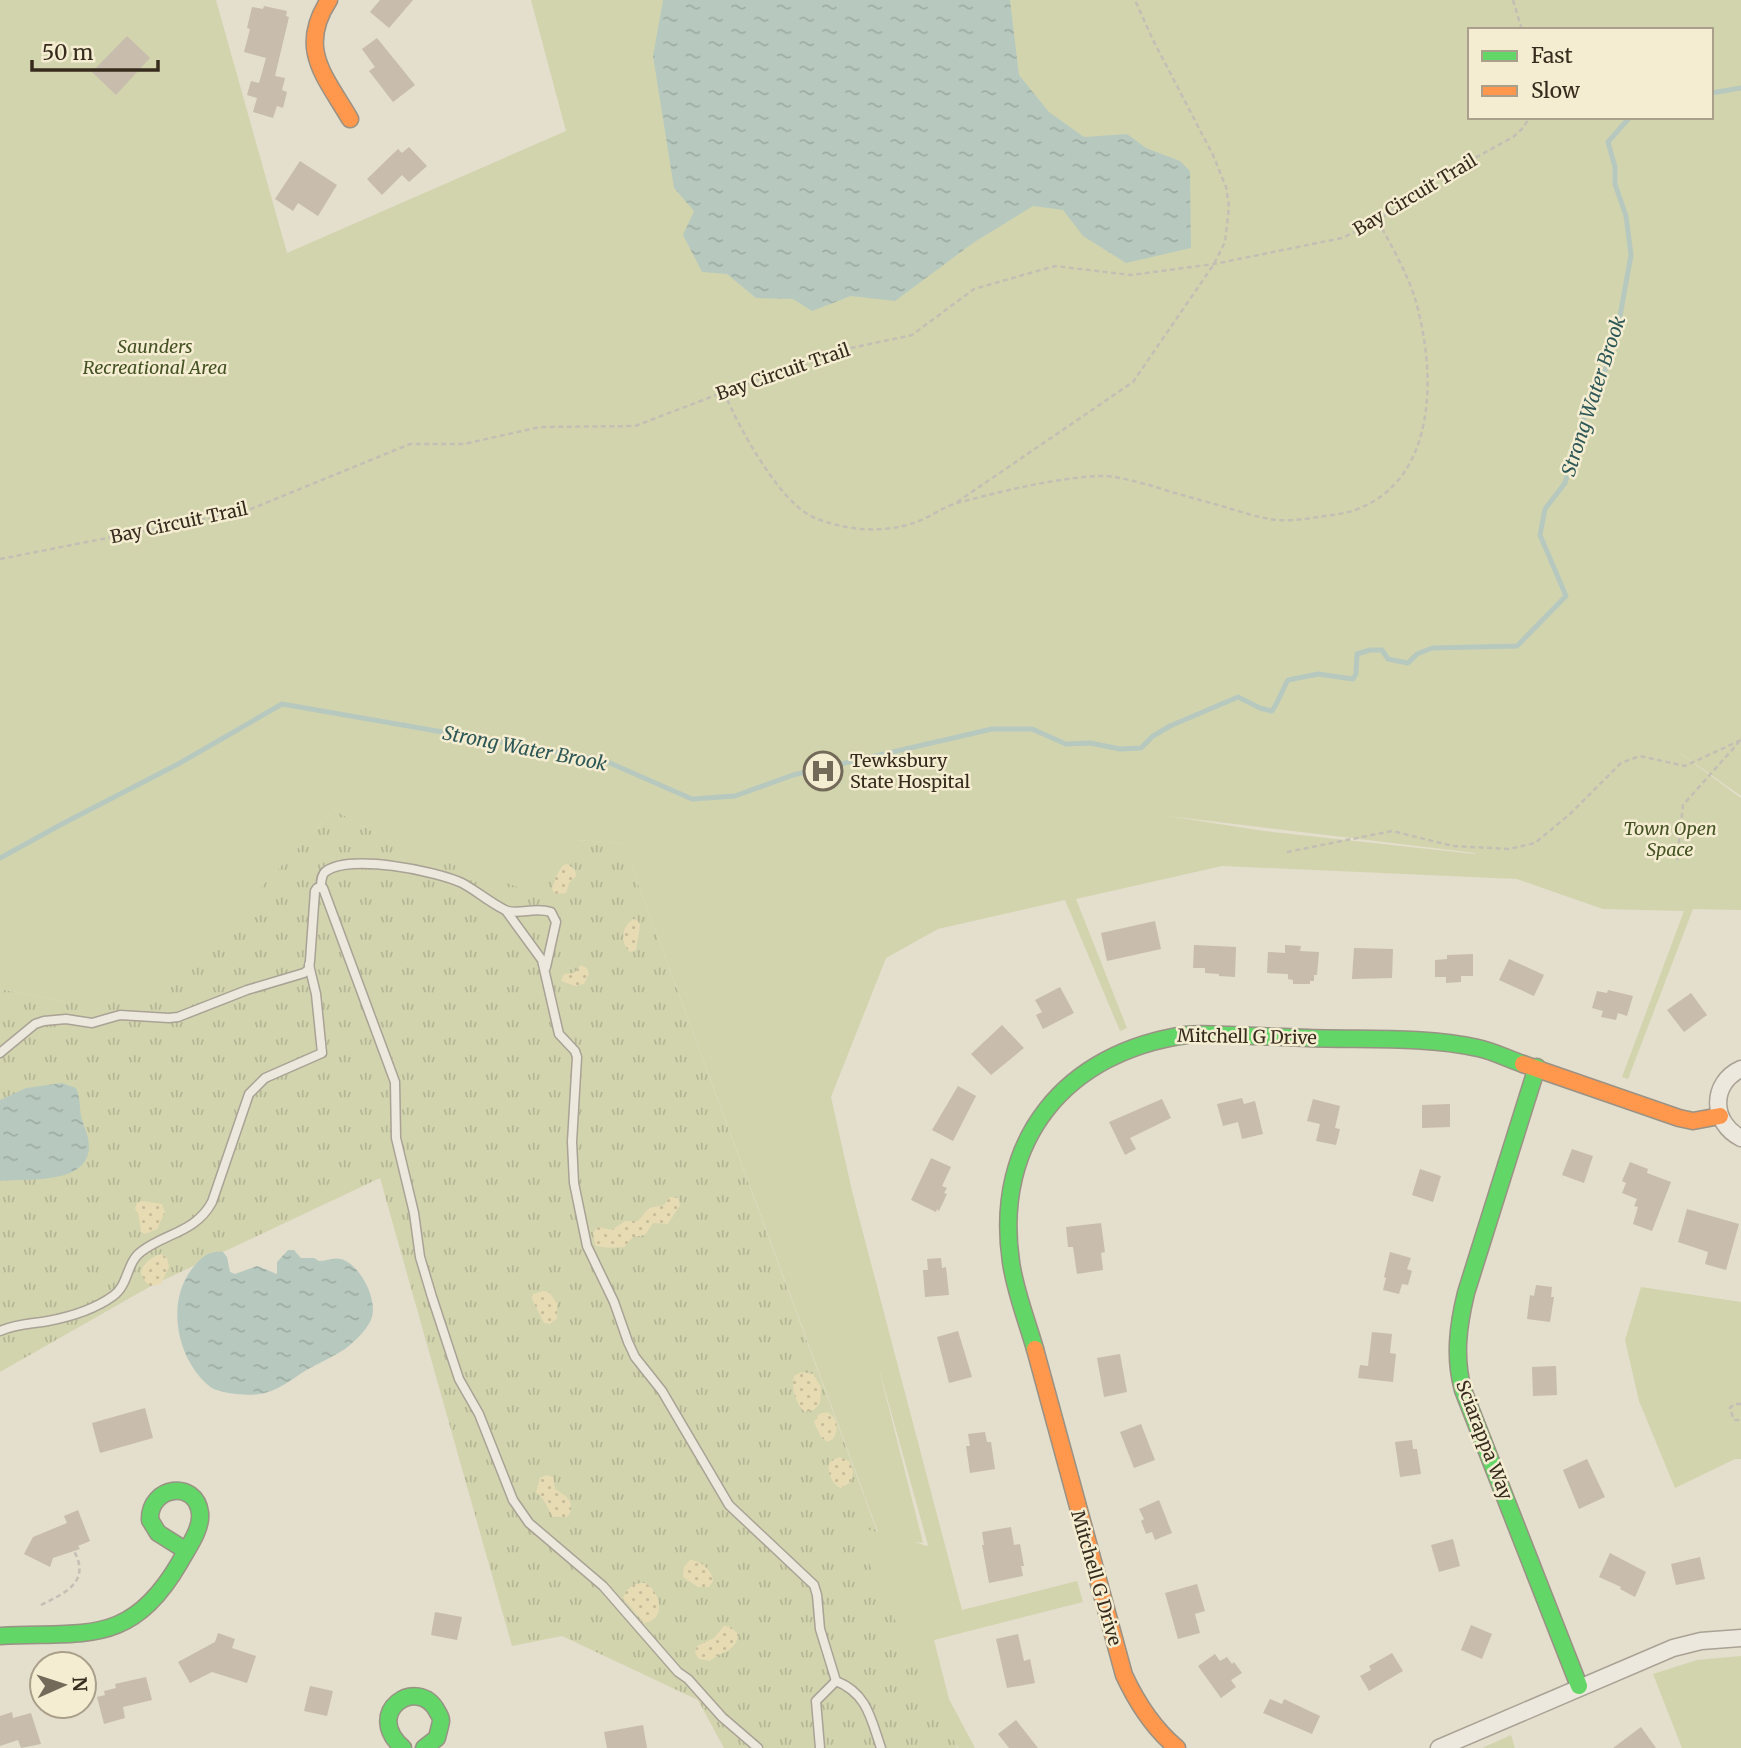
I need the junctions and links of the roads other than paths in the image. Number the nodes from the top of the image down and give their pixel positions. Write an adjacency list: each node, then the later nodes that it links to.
1 (329, 0): 2 (street)
2 (350, 119)
3 (320, 887): 4 (lane); 5 (lane); 20 (lane)
4 (507, 912): 6 (lane); 6 (lane)
5 (309, 965): 7 (lane); 12 (lane)
6 (545, 970): 16 (lane)
7 (0, 1053)
8 (1537, 1067): 10 (street, Mitchell G Drive); 17 (street, Sciarappa Way); 23 (street, Mitchell G Drive)
9 (1741, 1069): 10 (street)
10 (1720, 1116): 11 (street)
11 (1741, 1138)
12 (0, 1331)
13 (185, 1550): 14 (street)
14 (0, 1636)
15 (1741, 1638): 17 (street)
16 (836, 1681): 21 (lane); 22 (lane)
17 (1579, 1686): 24 (street)
18 (403, 1748): 19 (street)
19 (425, 1748)
20 (758, 1748)
21 (820, 1748)
22 (881, 1748)
23 (1177, 1748)
24 (1439, 1748)

